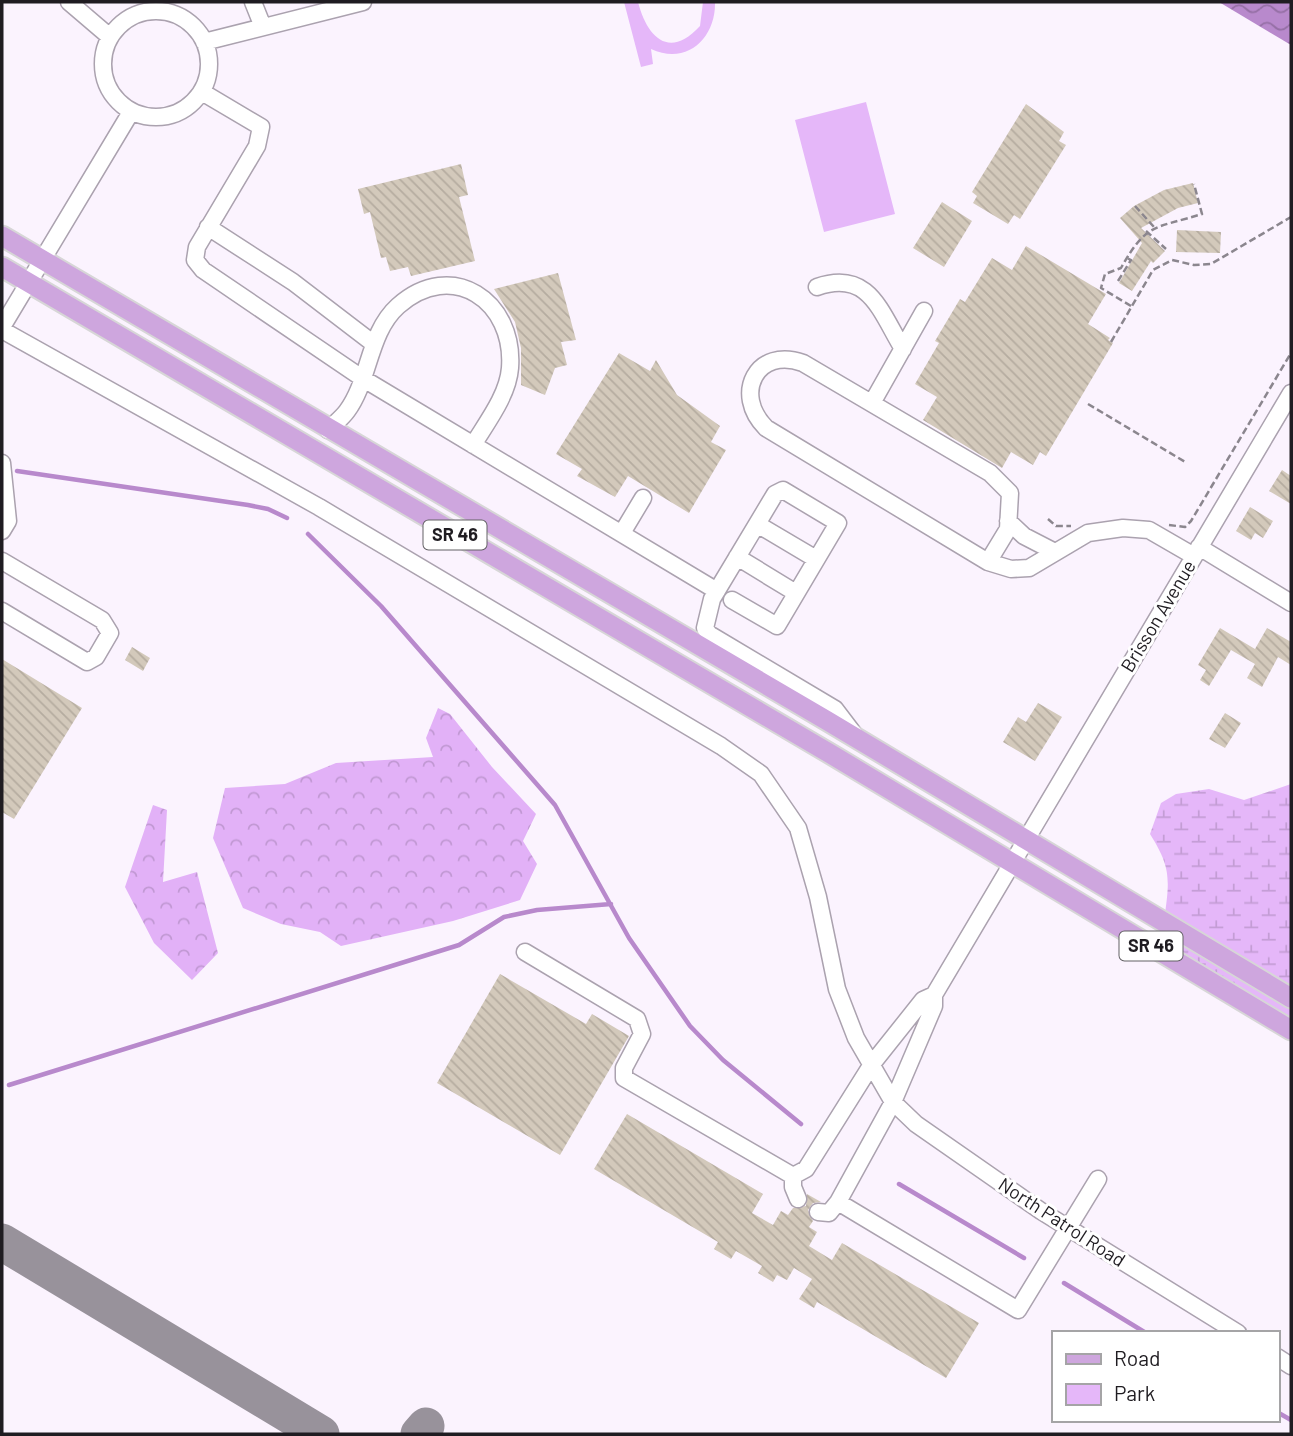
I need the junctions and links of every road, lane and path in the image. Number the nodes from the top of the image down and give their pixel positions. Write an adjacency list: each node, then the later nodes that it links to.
1 (69, 2): 5 (street)
2 (253, 2): 4 (street)
3 (363, 2): 4 (street)
4 (263, 27): 6 (street)
5 (110, 37): 6 (street); 8 (street)
6 (204, 42): 7 (street)
7 (202, 92): 8 (street); 12 (street)
8 (131, 112): 18 (street)
9 (1194, 184): 13 (path)
10 (1135, 206): 13 (path)
11 (1291, 217): 23 (path)
12 (208, 227): 27 (street); 30 (street)
13 (1155, 228): 14 (path)
14 (1146, 231): 16 (path); 17 (path)
15 (2, 236): 18 (main road, SR 46)
16 (1166, 249)
17 (1127, 258): 20 (path); 23 (path)
18 (42, 260): 21 (street); 34 (main road, SR 46)
19 (2, 267): 21 (main road, SR 46)
20 (1118, 281)
21 (28, 283): 25 (street); 59 (main road, SR 46)
22 (817, 287): 28 (street)
23 (1131, 306): 26 (path)
24 (924, 311): 28 (street)
25 (2, 329): 66 (street, North Patrol Road)
26 (1111, 342)
27 (374, 344): 30 (street); 35 (street)
28 (903, 349): 32 (street)
29 (1291, 353): 42 (path)
30 (362, 378): 34 (street); 35 (street)
31 (1291, 393): 47 (street, Brisson Avenue)
32 (872, 403): 40 (street); 51 (street)
33 (1088, 404): 37 (path)
34 (328, 430): 57 (main road, SR 46)
35 (473, 444): 45 (street)
36 (2, 463): 44 (street)
37 (1187, 463)
38 (643, 498): 45 (street)
39 (1048, 519): 43 (path)
40 (1008, 521): 46 (street); 51 (street)
41 (757, 524): 48 (street); 49 (street); 49 (street)
42 (1165, 524)
43 (1075, 526)
44 (2, 531)
45 (622, 533): 52 (street)
46 (1055, 552): 47 (street); 51 (street)
47 (1197, 552): 55 (street); 58 (street, Brisson Avenue)
48 (737, 557): 52 (street); 53 (street)
49 (817, 559): 53 (street)
50 (2, 561): 56 (street)
51 (988, 562)
52 (717, 591): 57 (street)
53 (796, 593): 54 (street)
54 (732, 600)
55 (1291, 603)
56 (2, 611)
57 (857, 739): 58 (main road, SR 46)
58 (1026, 839): 59 (street); 62 (main road, SR 46)
59 (1012, 863): 61 (street); 63 (main road, SR 46)
60 (525, 952): 68 (street)
61 (934, 995): 64 (street); 65 (street)
62 (1291, 999)
63 (1291, 1030)
64 (896, 1033): 65 (street); 66 (street)
65 (916, 1046): 67 (street)
66 (872, 1064): 67 (street, North Patrol Road); 68 (street)
67 (893, 1102): 71 (street); 73 (street, North Patrol Road)
68 (793, 1176): 70 (street)
69 (1098, 1179): 73 (street)
70 (798, 1199)
71 (838, 1202): 72 (street); 73 (street)
72 (818, 1212)
73 (1067, 1228): 74 (street, North Patrol Road)
74 (1235, 1331)

